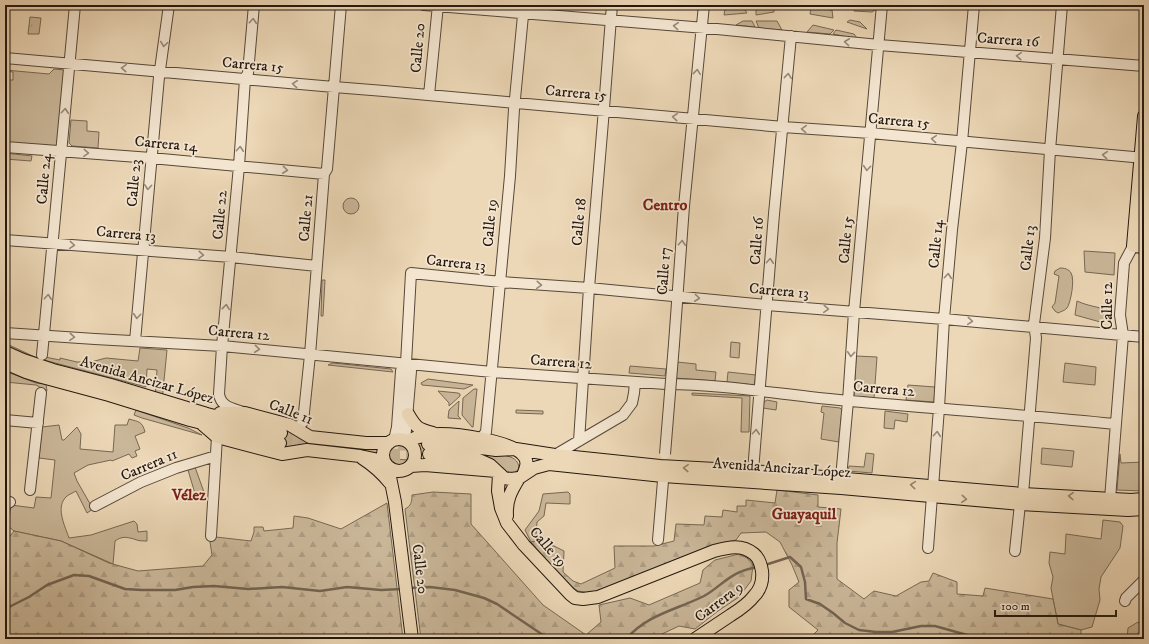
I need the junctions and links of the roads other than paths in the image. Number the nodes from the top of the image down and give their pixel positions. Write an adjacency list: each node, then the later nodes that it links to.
1 (75, 5): 21 (street, Calle 24)
2 (169, 5): 23 (street, Calle 23, one-way to 23)
3 (254, 5): 24 (street, Calle 22, one-way to 3)
4 (342, 5): 25 (street, Calle 21)
5 (424, 5): 11 (street, Carrera 16)
6 (612, 5): 13 (street, Calle 18)
7 (704, 5): 14 (street, Calle 17); 15 (street)
8 (882, 5): 17 (street, Calle 15)
9 (974, 5): 18 (street, Calle 14)
10 (1062, 5): 20 (street, Calle 13)
11 (438, 6): 12 (street, Carrera 16); 26 (street, Calle 20)
12 (523, 9): 13 (street, Carrera 16); 27 (street, Calle 19)
13 (610, 20): 14 (street, Carrera 16, one-way to 13); 28 (street, Calle 18)
14 (702, 28): 15 (street, Carrera 16); 30 (street, Calle 17, one-way to 14)
15 (717, 30): 16 (street, Carrera 16)
16 (791, 36): 17 (street, Carrera 16, one-way to 16); 31 (street, Calle 16, one-way to 16)
17 (874, 44): 18 (street, Carrera 16); 32 (street, Calle 15)
18 (969, 52): 20 (street, Carrera 16, one-way to 18); 34 (street, Calle 14)
19 (5, 58): 21 (street, Carrera 15)
20 (1057, 59): 22 (street, Carrera 16); 36 (street, Calle 13)
21 (70, 64): 23 (street, Carrera 15, one-way to 21); 37 (street, Calle 24, one-way to 21)
22 (1144, 66)
23 (160, 71): 24 (street, Carrera 15); 38 (street, Calle 23)
24 (245, 79): 25 (street, Carrera 15, one-way to 24); 40 (street, Calle 22, one-way to 24)
25 (334, 87): 26 (street, Carrera 15); 41 (street, Calle 21)
26 (429, 95): 27 (street, Carrera 15)
27 (515, 103): 28 (street, Carrera 15); 48 (street, Calle 19)
28 (604, 111): 30 (street, Carrera 15, one-way to 28); 49 (street, Calle 18)
29 (1144, 116): 33 (main road, Calle 12)
30 (693, 119): 31 (street, Carrera 15); 50 (street, Calle 17, one-way to 30)
31 (783, 127): 32 (street, Carrera 15, one-way to 31); 51 (street, Calle 16, one-way to 31)
32 (870, 133): 34 (street, Carrera 15, one-way to 32); 52 (street, Calle 15, one-way to 52)
33 (1143, 135): 39 (main road, Calle 12)
34 (962, 142): 36 (street, Carrera 15); 53 (street, Calle 14, one-way to 34)
35 (5, 148): 37 (street, Carrera 14)
36 (1050, 150): 39 (street, Carrera 15, one-way to 36); 54 (street, Calle 13)
37 (62, 152): 38 (street, Carrera 14, one-way to 38); 43 (street, Calle 24)
38 (151, 158): 40 (street, Carrera 14); 45 (street, Calle 23, one-way to 45)
39 (1142, 158): 44 (main road, Calle 12)
40 (239, 166): 41 (street, Carrera 14, one-way to 41); 46 (street, Calle 22)
41 (324, 174): 47 (street, Calle 21)
42 (5, 240): 43 (street, Carrera 13)
43 (54, 244): 45 (street, Carrera 13, one-way to 45); 57 (street, Calle 24, one-way to 43)
44 (1138, 247): 56 (street, Calle 12)
45 (142, 251): 46 (street, Carrera 13, one-way to 46); 59 (street, Calle 23, one-way to 59)
46 (231, 258): 47 (street, Carrera 13); 60 (street, Calle 22, one-way to 46)
47 (317, 266): 63 (street, Calle 21)
48 (501, 282): 49 (street, Carrera 13, one-way to 49); 65 (street, Carrera 13); 66 (street, Calle 19)
49 (588, 288): 50 (street, Carrera 13); 67 (street, Calle 18)
50 (678, 296): 51 (street, Carrera 13, one-way to 51); 92 (street, Calle 17, bridge)
51 (767, 305): 52 (street, Carrera 13, one-way to 52); 69 (street, Calle 16)
52 (854, 312): 53 (street, Carrera 13); 71 (street, Calle 15, one-way to 71)
53 (944, 319): 54 (street, Carrera 13, one-way to 54); 72 (street, Calle 14)
54 (1034, 327): 56 (street, Carrera 13); 75 (street, Calle 13)
55 (5, 333): 57 (street, Carrera 12)
56 (1123, 335): 58 (street, Carrera 13); 79 (street, Calle 12)
57 (45, 336): 59 (street, Carrera 12, one-way to 59); 62 (street, Calle 24)
58 (1144, 337)
59 (134, 341): 60 (street, Carrera 12)
60 (222, 346): 63 (street, Carrera 12, one-way to 63); 73 (street, Calle 22)
61 (5, 352): 76 (main road, Avenida Ancizar López)
62 (42, 355)
63 (310, 355): 65 (street, Carrera 12); 80 (street, Calle 21)
64 (5, 363): 76 (main road, Avenida Ancizar López)
65 (406, 363): 66 (street, Carrera 12); 74 (street); 85 (street)
66 (492, 372): 67 (street, Carrera 12); 84 (street, Calle 19)
67 (582, 378): 68 (street, Carrera 12); 86 (street, Calle 18)
68 (634, 382): 69 (street, Carrera 12); 86 (street)
69 (760, 391): 71 (street, Carrera 12); 94 (street, Calle 16, one-way to 69)
70 (41, 393): 78 (street)
71 (848, 401): 72 (street, Carrera 12); 97 (street, Calle 15)
72 (939, 408): 75 (street, Carrera 12); 100 (street, Calle 14, one-way to 72)
73 (245, 412): 76 (main road, Calle 11); 80 (main road, Calle 11)
74 (408, 414): 81 (main road); 85 (street)
75 (1029, 415): 79 (street, Carrera 12); 102 (street, Calle 13)
76 (204, 418): 82 (main road); 83 (main road, Avenida Ancizar López)
77 (5, 420): 78 (street)
78 (38, 423): 99 (street)
79 (1115, 424): 101 (street, Calle 12)
80 (292, 427): 85 (main road, Calle 11)
81 (440, 434): 84 (main road); 85 (main road, Calle 11)
82 (217, 437): 89 (street); 90 (main road)
83 (280, 438)
84 (478, 438): 87 (main road)
85 (399, 441): 91 (main road); 93 (main road)
86 (579, 441): 88 (street)
87 (516, 449): 88 (main road, Avenida Ancizar López); 95 (main road, Avenida Ancizar López); 96 (main road)
88 (555, 455): 92 (main road, Avenida Ancizar López)
89 (216, 456): 105 (street, Carrera 11); 108 (street)
90 (360, 456): 91 (main road); 98 (main road)
91 (386, 464): 93 (main road); 98 (main road, Calle 20)
92 (664, 465): 94 (main road, Avenida Ancizar López, one-way to 92); 96 (main road, Avenida Ancizar López); 100 (main road, Avenida Ancizar López); 109 (street, Calle 17)
93 (410, 467): 95 (main road); 104 (main road, Calle 20)
94 (753, 471): 97 (main road, Avenida Ancizar López)
95 (498, 473): 96 (main road, Avenida Ancizar López); 107 (main road, Calle 19)
96 (521, 476): 107 (main road, Calle 19)
97 (841, 478): 100 (main road, Avenida Ancizar López, one-way to 97)
98 (392, 486): 104 (main road, Calle 20)
99 (30, 490)
100 (933, 492): 102 (main road, Avenida Ancizar López); 110 (street, Calle 14)
101 (1110, 498): 102 (main road, Avenida Ancizar López, one-way to 102); 103 (main road, Avenida Ancizar López)
102 (1021, 499): 106 (main road, Avenida Ancizar López); 111 (street, Calle 13)
103 (1144, 499)
104 (395, 502): 115 (main road, Calle 20)
105 (96, 506)
106 (1144, 509)
107 (507, 523): 113 (main road, Calle 19)
108 (212, 536)
109 (658, 540)
110 (928, 548)
111 (1015, 551)
112 (1144, 580): 114 (street)
113 (760, 588): 116 (main road, Carrera 9)
114 (1125, 601)
115 (412, 639)
116 (695, 639)

